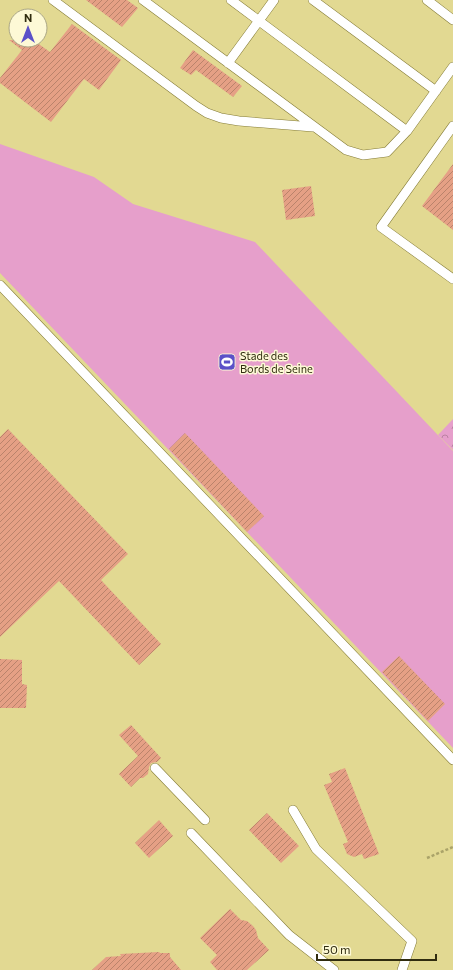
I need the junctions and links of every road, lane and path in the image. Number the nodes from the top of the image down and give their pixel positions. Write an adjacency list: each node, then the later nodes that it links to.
1 (53, 0): 13 (lane)
2 (143, 0): 9 (lane)
3 (231, 0): 8 (lane)
4 (274, 0): 8 (lane)
5 (313, 0): 11 (lane)
6 (427, 0): 7 (lane)
7 (453, 20)
8 (259, 21): 9 (lane); 14 (lane)
9 (228, 63): 13 (lane)
10 (453, 67): 11 (lane)
11 (436, 91): 14 (lane)
12 (453, 126): 15 (lane)
13 (315, 127): 14 (lane)
14 (407, 131)
15 (453, 279)
16 (0, 285): 17 (lane)
17 (453, 760)
18 (155, 768): 20 (lane)
19 (293, 810): 25 (lane)
20 (205, 820)
21 (191, 833): 24 (lane)
22 (453, 847): 23 (path)
23 (427, 858)
24 (334, 970)
25 (402, 970)

